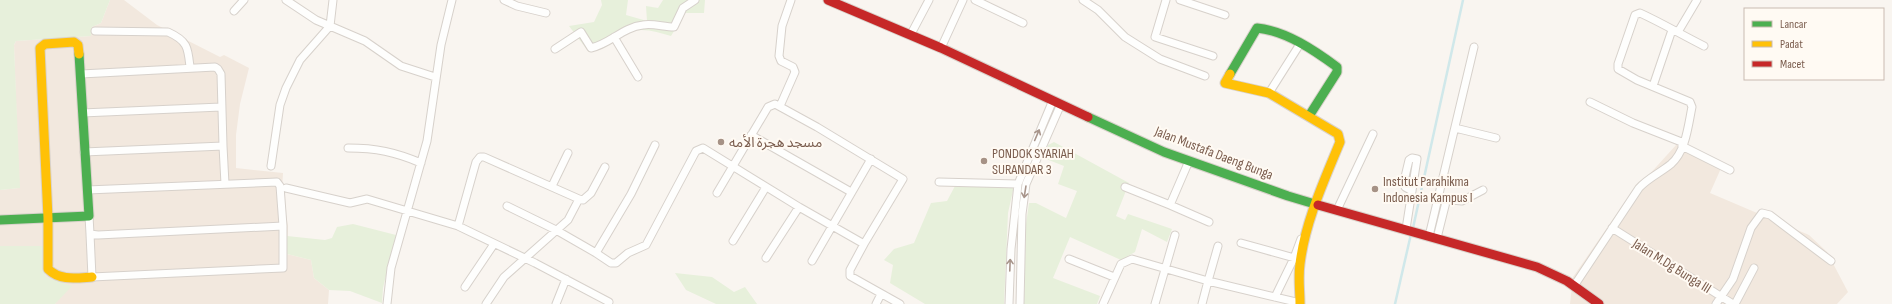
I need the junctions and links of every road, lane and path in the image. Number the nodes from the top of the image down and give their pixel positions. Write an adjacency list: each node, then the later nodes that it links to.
1 (244, 0): 16 (street)
2 (286, 0): 20 (street)
3 (333, 0): 20 (street)
4 (452, 0): 34 (street)
5 (504, 0): 17 (street)
6 (695, 0): 24 (street)
7 (791, 0): 40 (street)
8 (828, 0): 23 (street, Jalan Mustafa Daeng Bunga)
9 (929, 0): 23 (street)
10 (963, 0): 28 (street)
11 (975, 0): 19 (street)
12 (1083, 0): 33 (street)
13 (1166, 0): 30 (street)
14 (1180, 0): 18 (street)
15 (1697, 0): 22 (street)
16 (234, 11)
17 (546, 13)
18 (1225, 15)
19 (1023, 23)
20 (330, 26): 34 (street); 59 (street)
21 (95, 31): 31 (street)
22 (1675, 31): 26 (street); 36 (street); 36 (street)
23 (911, 34): 28 (street, Jalan Mustafa Daeng Bunga)
24 (614, 37): 29 (street); 35 (street)
25 (1300, 44): 37 (street); 37 (street); 43 (street)
26 (1704, 46)
27 (1474, 47): 46 (street)
28 (941, 48): 38 (street, Jalan Mustafa Daeng Bunga)
29 (555, 49)
30 (1213, 56)
31 (190, 67): 32 (street); 41 (street)
32 (81, 74): 42 (street); 83 (street)
33 (1205, 76)
34 (435, 77): 58 (street)
35 (638, 77)
36 (1652, 86): 50 (street)
37 (1269, 93): 43 (street)
38 (1057, 102): 44 (street); 45 (street); 57 (street, Jalan Mustafa Daeng Bunga)
39 (1590, 102): 50 (street)
40 (780, 106): 48 (street); 56 (street)
41 (220, 107): 42 (street); 52 (street)
42 (82, 113): 54 (street)
43 (1309, 116): 76 (street)
44 (1044, 121): 45 (street); 65 (street, one-way to 44)
45 (1052, 125): 126 (street, one-way to 126)
46 (1455, 128): 49 (street); 94 (street)
47 (1373, 134): 80 (street)
48 (751, 135): 60 (street); 73 (street)
49 (1496, 138)
50 (1683, 144): 62 (street); 89 (street)
51 (655, 145): 100 (street)
52 (223, 146): 54 (street); 64 (street)
53 (348, 148): 58 (street)
54 (84, 152): 70 (street)
55 (568, 153): 66 (street)
56 (871, 159): 73 (street); 98 (street)
57 (1189, 161): 76 (street, Jalan Mustafa Daeng Bunga); 77 (street)
58 (421, 163): 81 (street)
59 (270, 166)
60 (732, 166): 67 (street); 74 (street); 100 (street)
61 (605, 167): 75 (street)
62 (1730, 170)
63 (939, 182): 65 (street)
64 (225, 184): 70 (street); 86 (street)
65 (1018, 184): 125 (street, one-way to 65)
66 (552, 186): 75 (street); 87 (street)
67 (766, 187): 79 (street); 95 (street)
68 (1125, 187): 77 (street)
69 (286, 188): 81 (street)
70 (87, 190): 82 (street)
71 (1483, 190): 94 (street)
72 (1412, 191): 90 (street)
73 (851, 192): 88 (street)
74 (717, 193)
75 (579, 199): 91 (street)
76 (1315, 204): 80 (street, Jalan Mustafa Daeng Bunga); 103 (street)
77 (1170, 205): 85 (street)
78 (507, 206): 91 (street)
79 (799, 207): 88 (street); 102 (street)
80 (1337, 210): 90 (street, Jalan Mustafa Daeng Bunga)
81 (407, 212): 87 (street); 120 (street)
82 (89, 216): 83 (street); 92 (street)
83 (48, 218): 84 (street); 110 (street)
84 (0, 220)
85 (1210, 222)
86 (283, 226): 92 (street); 110 (street)
87 (458, 226): 97 (street)
88 (832, 226): 98 (street); 105 (street)
89 (1612, 228): 113 (street); 116 (street, Jalan M.Dg Bunga III)
90 (1407, 229): 94 (street, Jalan Mustafa Daeng Bunga)
91 (556, 230): 100 (street); 101 (street)
92 (90, 234): 110 (street)
93 (1175, 235): 107 (street)
94 (1430, 236): 113 (street, Jalan Mustafa Daeng Bunga)
95 (732, 241)
96 (1241, 243): 103 (street)
97 (494, 244): 101 (street); 114 (street)
98 (864, 244): 115 (street)
99 (1218, 246): 112 (street)
100 (596, 253)
101 (525, 258): 111 (street); 121 (street)
102 (766, 258)
103 (1297, 258): 117 (street); 119 (street)
104 (1069, 259): 109 (street)
105 (812, 261)
106 (1831, 261): 116 (street)
107 (1166, 268): 109 (street); 112 (street); 128 (street)
108 (1754, 268): 132 (street)
109 (1114, 277): 127 (street)
110 (92, 278)
111 (566, 280): 118 (street); 122 (street)
112 (1208, 281): 117 (street); 129 (street)
113 (1574, 286): 130 (street, Jalan Mustafa Daeng Bunga)
114 (465, 287)
115 (881, 294): 123 (street); 124 (street)
116 (1722, 296): 131 (street); 132 (street, Jalan M.Dg Bunga III)
117 (1275, 297): 119 (street)
118 (608, 302)
119 (1300, 303)
120 (387, 304)
121 (486, 304)
122 (556, 304)
123 (876, 304)
124 (900, 304)
125 (1010, 304)
126 (1020, 304)
127 (1103, 304)
128 (1155, 304)
129 (1202, 304)
130 (1599, 304)
131 (1716, 304)
132 (1734, 304)

